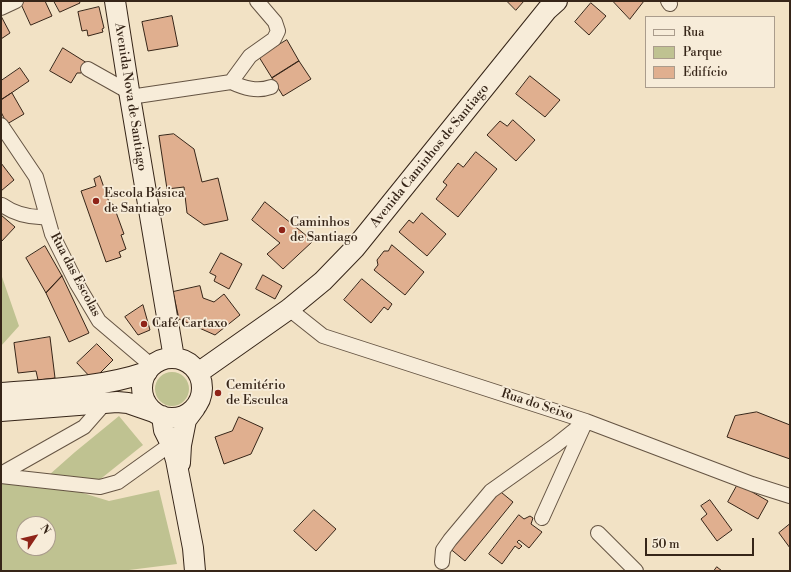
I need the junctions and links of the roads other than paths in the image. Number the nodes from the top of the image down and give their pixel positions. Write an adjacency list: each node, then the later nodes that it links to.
1 (16, 1): 5 (street)
2 (115, 1): 9 (street, Avenida Nova de Santiago)
3 (257, 1): 7 (street)
4 (557, 1): 13 (street, Avenida Caminhos de Santiago)
5 (1, 8)
6 (88, 69): 9 (street)
7 (230, 82): 8 (street); 9 (street)
8 (271, 88)
9 (129, 95): 14 (street, Avenida Nova de Santiago)
10 (1, 125): 12 (street, Rua das Escolas)
11 (2, 205): 12 (street)
12 (47, 217): 15 (street, Rua das Escolas)
13 (289, 310): 16 (street, Avenida Caminhos de Santiago); 22 (street, Rua do Seixo)
14 (174, 358): 15 (street); 16 (street)
15 (149, 369): 17 (street); 21 (street)
16 (198, 373): 19 (street)
17 (1, 393)
18 (105, 403): 20 (street); 21 (street); 24 (street)
19 (195, 408): 21 (street); 25 (street)
20 (1, 411)
21 (158, 414): 23 (street)
22 (586, 421): 26 (street, Rua do Seixo); 27 (street); 29 (street)
23 (171, 444): 24 (street); 25 (street)
24 (1, 475)
25 (179, 477): 30 (street)
26 (790, 496)
27 (542, 518)
28 (598, 533): 31 (street)
29 (442, 562)
30 (196, 571)
31 (636, 571)

